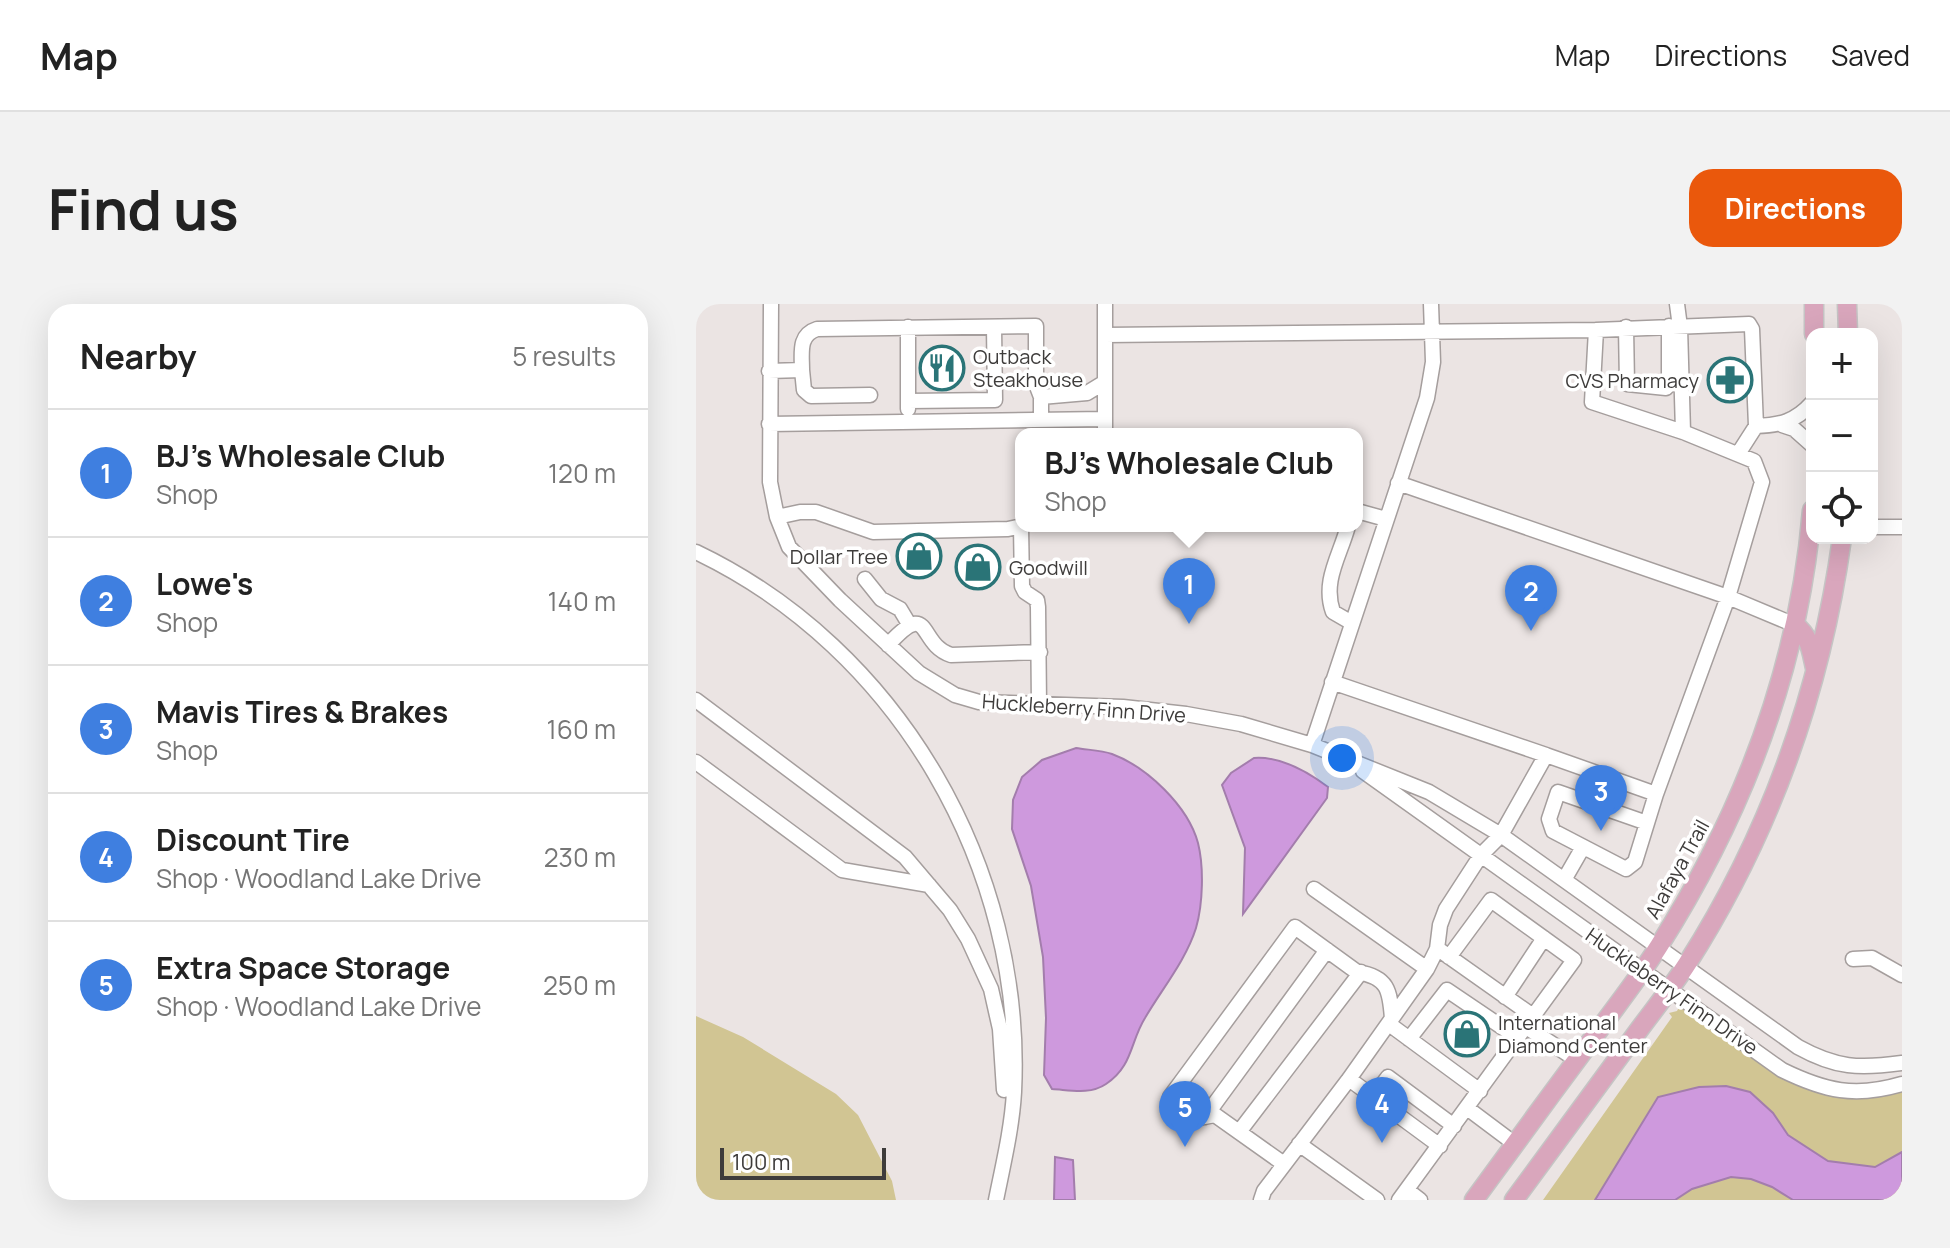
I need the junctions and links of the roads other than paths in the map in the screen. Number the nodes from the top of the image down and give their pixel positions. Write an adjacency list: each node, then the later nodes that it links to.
1 (771, 304): 17 (street, Huckleberry Finn Drive)
2 (1105, 304): 15 (street)
3 (1431, 304): 14 (street)
4 (1677, 304): 7 (street)
5 (1814, 304): 11 (main road)
6 (1847, 304): 12 (main road)
7 (1675, 326): 10 (street); 10 (street); 30 (street); 31 (street)
8 (908, 327): 9 (street); 16 (street); 22 (street)
9 (994, 327): 21 (street); 22 (street)
10 (1626, 327): 13 (street)
11 (1814, 328)
12 (1848, 328)
13 (1596, 330): 14 (street); 31 (street)
14 (1433, 332): 15 (street); 34 (street)
15 (1105, 335): 18 (street)
16 (802, 370): 17 (street); 19 (street)
17 (769, 371): 27 (street, Huckleberry Finn Drive)
18 (1105, 382): 21 (street); 29 (street)
19 (847, 395): 20 (street); 26 (street)
20 (870, 395)
21 (1041, 397): 24 (street)
22 (908, 401): 25 (street)
23 (1806, 408): 28 (street)
24 (1041, 419): 25 (street); 29 (street)
25 (908, 421): 26 (street)
26 (847, 422): 27 (street)
27 (769, 424): 36 (street, Huckleberry Finn Drive)
28 (1782, 425): 30 (street); 32 (street)
29 (1105, 426)
30 (1756, 426): 33 (street)
31 (1683, 432): 33 (street)
32 (1806, 440)
33 (1738, 454): 47 (street)
34 (1398, 483): 37 (street); 47 (street)
35 (1363, 513): 37 (street)
36 (777, 517): 38 (street); 51 (street, Huckleberry Finn Drive)
37 (1386, 519): 48 (street)
38 (1015, 527)
39 (1878, 527): 40 (street)
40 (1902, 527)
41 (1021, 532): 52 (street)
42 (1346, 532): 48 (street)
43 (1807, 544): 50 (main road, Alafaya Trail)
44 (1841, 544): 53 (main road)
45 (696, 552): 98 (street)
46 (865, 579): 49 (street)
47 (1728, 597): 50 (street); 61 (street)
48 (1352, 623): 54 (street)
49 (909, 624): 51 (street); 52 (street)
50 (1795, 625): 53 (main road); 70 (main road, Alafaya Trail)
51 (888, 645): 56 (street, Huckleberry Finn Drive)
52 (1040, 652): 56 (street)
53 (1815, 671): 74 (main road)
54 (1332, 682): 57 (street); 58 (street)
55 (696, 700): 67 (street)
56 (1039, 705): 57 (street, Huckleberry Finn Drive)
57 (1312, 745): 59 (street, Huckleberry Finn Drive)
58 (1546, 755): 61 (street); 63 (street)
59 (1342, 757): 63 (street, Huckleberry Finn Drive); 65 (street, Huckleberry Finn Drive)
60 (696, 762): 67 (street)
61 (1656, 794): 62 (street)
62 (1647, 823): 64 (street); 64 (street)
63 (1501, 835): 65 (street); 66 (street, Huckleberry Finn Drive)
64 (1583, 847): 66 (street)
65 (1481, 855): 72 (street); 76 (street, Huckleberry Finn Drive)
66 (1564, 880): 70 (street, Huckleberry Finn Drive)
67 (929, 885): 98 (street)
68 (1314, 889): 75 (street)
69 (1544, 938): 72 (street); 80 (street); 82 (street)
70 (1658, 948): 74 (street, Huckleberry Finn Drive); 76 (main road, Alafaya Trail)
71 (1327, 950): 77 (street); 91 (street); 91 (street)
72 (1443, 953): 75 (street); 80 (street)
73 (1853, 959): 78 (street)
74 (1686, 965): 79 (main road); 85 (street, Huckleberry Finn Drive)
75 (1427, 969): 81 (street)
76 (1642, 971): 79 (street, Huckleberry Finn Drive); 84 (main road, Alafaya Trail)
77 (1361, 972): 81 (street); 93 (street)
78 (1902, 975)
79 (1668, 989): 87 (street, Huckleberry Finn Drive); 105 (main road)
80 (1505, 997): 82 (street)
81 (1390, 1022): 83 (street); 86 (street)
82 (1526, 1027): 83 (street); 84 (street); 88 (street)
83 (1409, 1039): 88 (street)
84 (1577, 1060): 95 (main road, Alafaya Trail)
85 (1902, 1063)
86 (1349, 1079): 89 (street); 94 (street)
87 (1902, 1084)
88 (1480, 1091): 90 (street)
89 (1373, 1097): 92 (street); 96 (street)
90 (1467, 1108): 92 (street); 95 (street)
91 (1205, 1117): 93 (street)
92 (1454, 1126): 96 (street)
93 (1239, 1132): 97 (street)
94 (1299, 1144): 97 (street); 102 (street)
95 (1515, 1144): 104 (main road, Alafaya Trail)
96 (1440, 1146): 99 (street)
97 (1284, 1164): 101 (street)
98 (1002, 1170): 100 (street)
99 (1403, 1195): 103 (street)
100 (996, 1200)
101 (1261, 1200)
102 (1377, 1200)
103 (1420, 1200)
104 (1474, 1200)
105 (1514, 1200)

